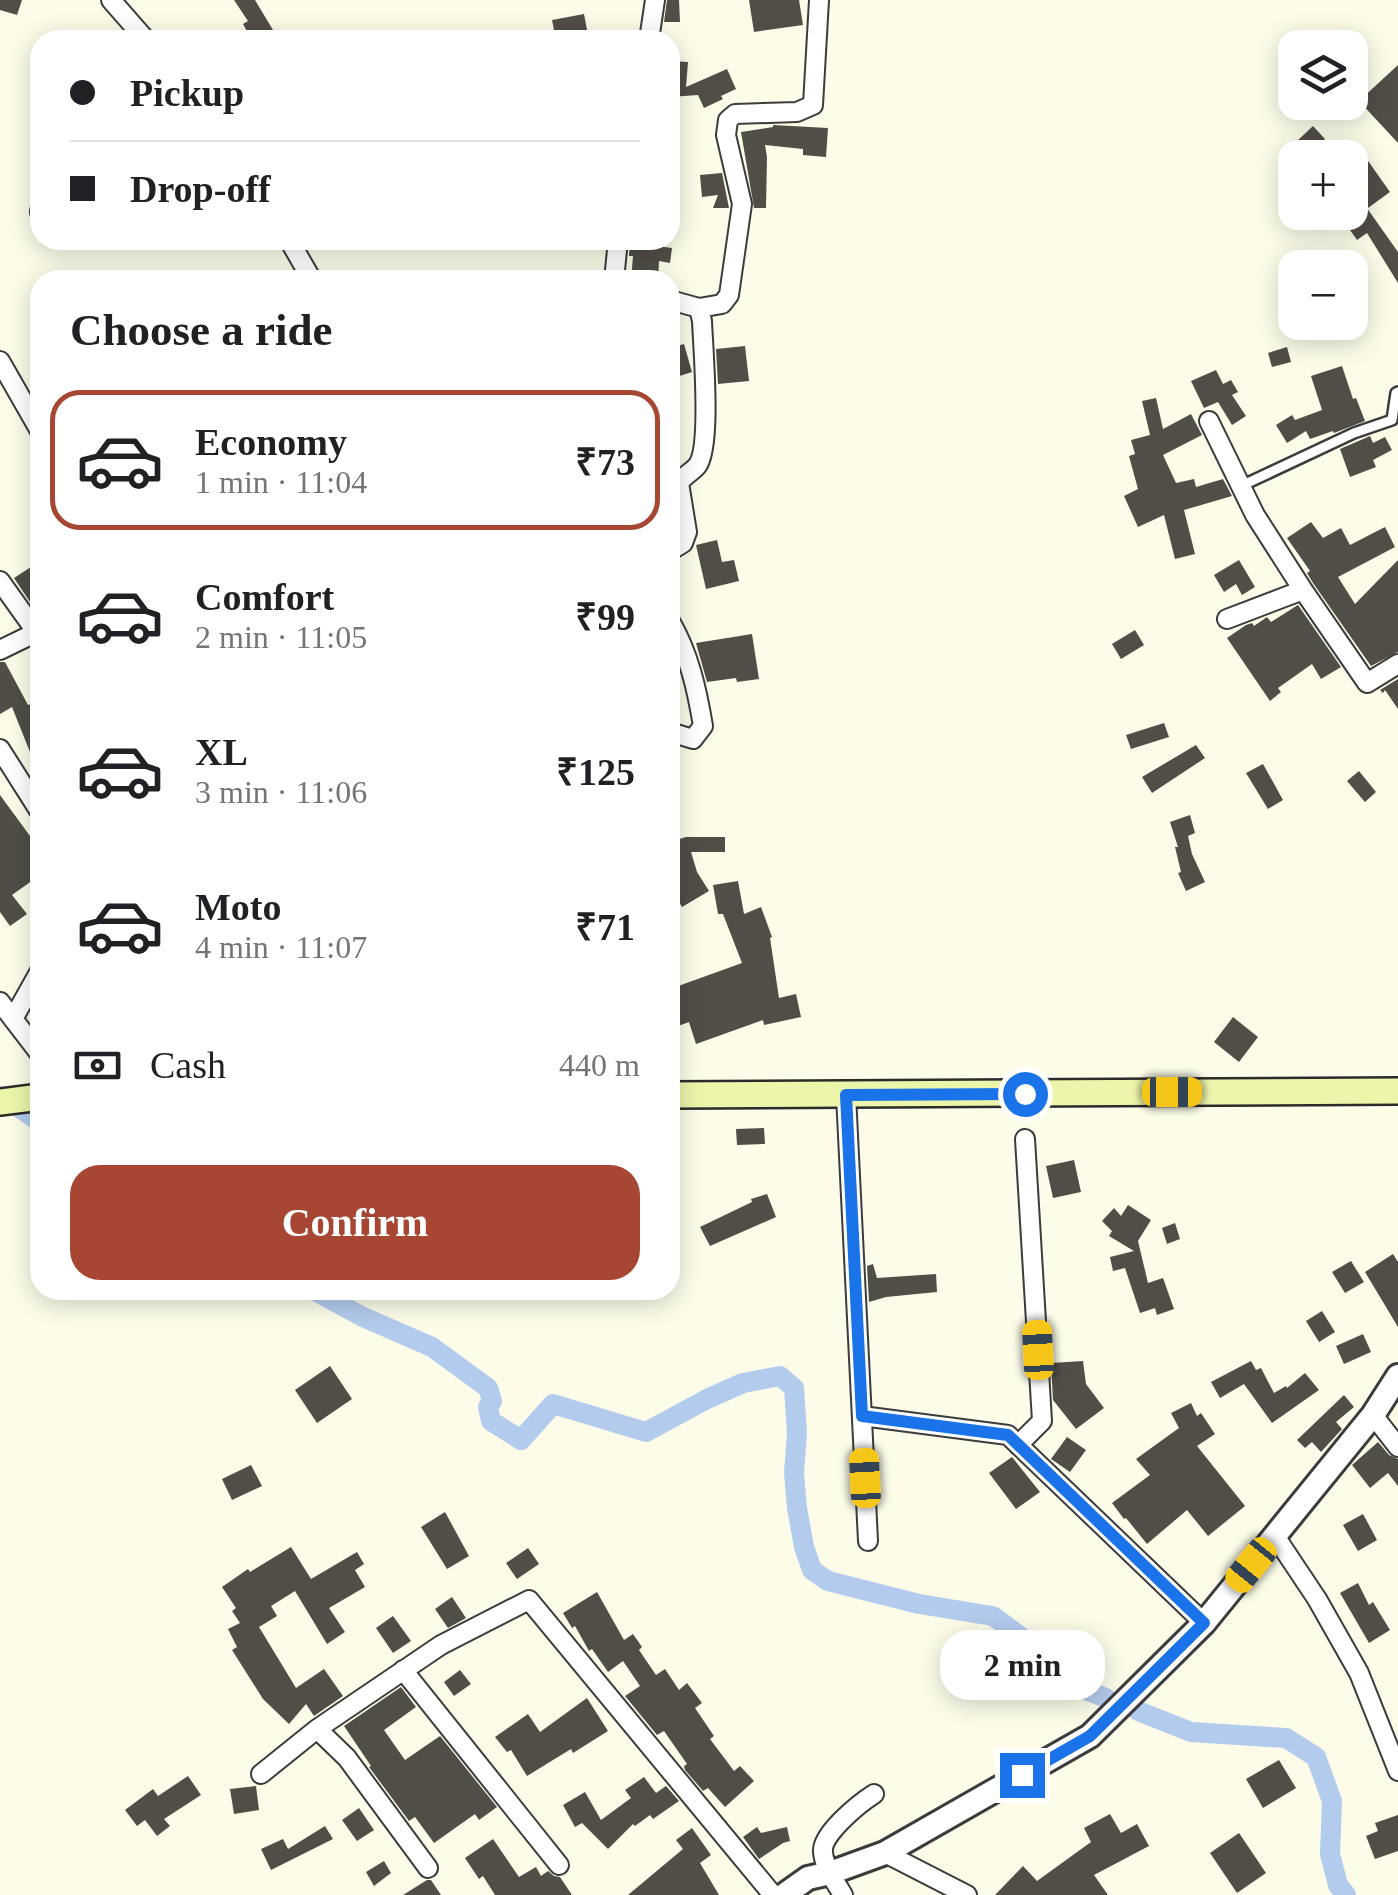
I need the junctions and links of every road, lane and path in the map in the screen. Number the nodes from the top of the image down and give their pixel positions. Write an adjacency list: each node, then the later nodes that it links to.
1 (111, 0): 4 (street)
2 (655, 0): 5 (street)
3 (819, 0): 7 (street)
4 (137, 30)
5 (650, 30)
6 (680, 303): 7 (street)
7 (698, 308): 12 (street)
8 (0, 361): 10 (street)
9 (1398, 392): 13 (lane)
10 (30, 414)
11 (1209, 421): 13 (street)
12 (680, 478)
13 (1240, 486): 17 (street)
14 (680, 502): 15 (street)
15 (680, 545)
16 (0, 581): 19 (street)
17 (1303, 590): 18 (street); 23 (street)
18 (1227, 618)
19 (30, 624)
20 (30, 638): 22 (street)
21 (680, 641): 24 (street)
22 (0, 650)
23 (1398, 664)
24 (680, 735)
25 (0, 750): 26 (street)
26 (30, 796)
27 (30, 988): 29 (street)
28 (0, 1002): 29 (street)
29 (13, 1019): 30 (street)
30 (30, 1041)
31 (1398, 1091): 33 (main road)
32 (680, 1095): 33 (main road)
33 (846, 1095): 39 (street)
34 (30, 1098): 35 (main road)
35 (0, 1102)
36 (1026, 1139): 40 (street)
37 (1398, 1376): 38 (street)
38 (1373, 1415): 41 (street); 42 (street)
39 (862, 1416): 40 (street); 43 (street)
40 (1018, 1445): 44 (street)
41 (1398, 1448)
42 (1274, 1536): 44 (street); 47 (street)
43 (868, 1540)
44 (1204, 1623): 50 (street)
45 (403, 1670): 46 (street); 51 (street); 54 (street)
46 (318, 1730): 48 (street); 52 (street)
47 (1398, 1771)
48 (261, 1774)
49 (874, 1794): 53 (street)
50 (885, 1853): 53 (street); 57 (street)
51 (559, 1866)
52 (428, 1868)
53 (830, 1873): 55 (street); 56 (street)
54 (774, 1895)
55 (784, 1895)
56 (843, 1895)
57 (967, 1895)

